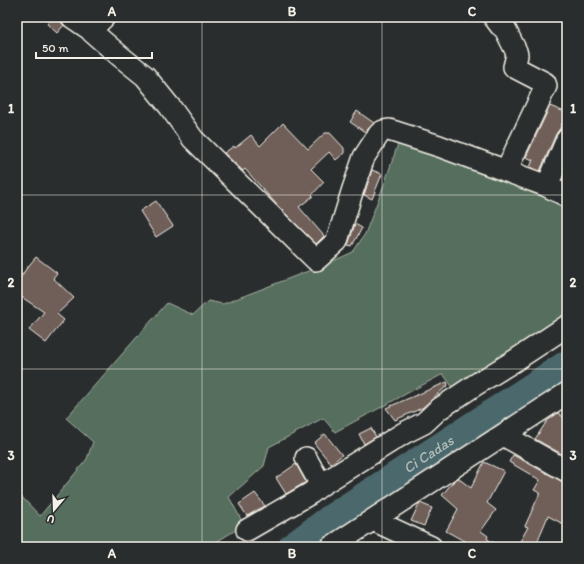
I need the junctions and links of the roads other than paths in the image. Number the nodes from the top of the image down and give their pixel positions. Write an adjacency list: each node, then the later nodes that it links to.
1 (72, 17): 3 (street)
2 (494, 17): 5 (street)
3 (97, 24): 5 (street)
4 (567, 139): 6 (street)
5 (506, 171): 6 (street)
6 (546, 186): 7 (street)
7 (567, 196)
8 (567, 326): 13 (street)
9 (567, 393): 10 (street)
10 (503, 435): 12 (street); 14 (street)
11 (306, 458): 13 (street)
12 (567, 471)
13 (321, 486): 15 (street)
14 (373, 520): 16 (street); 17 (street)
15 (247, 530)
16 (331, 547)
17 (432, 547)

